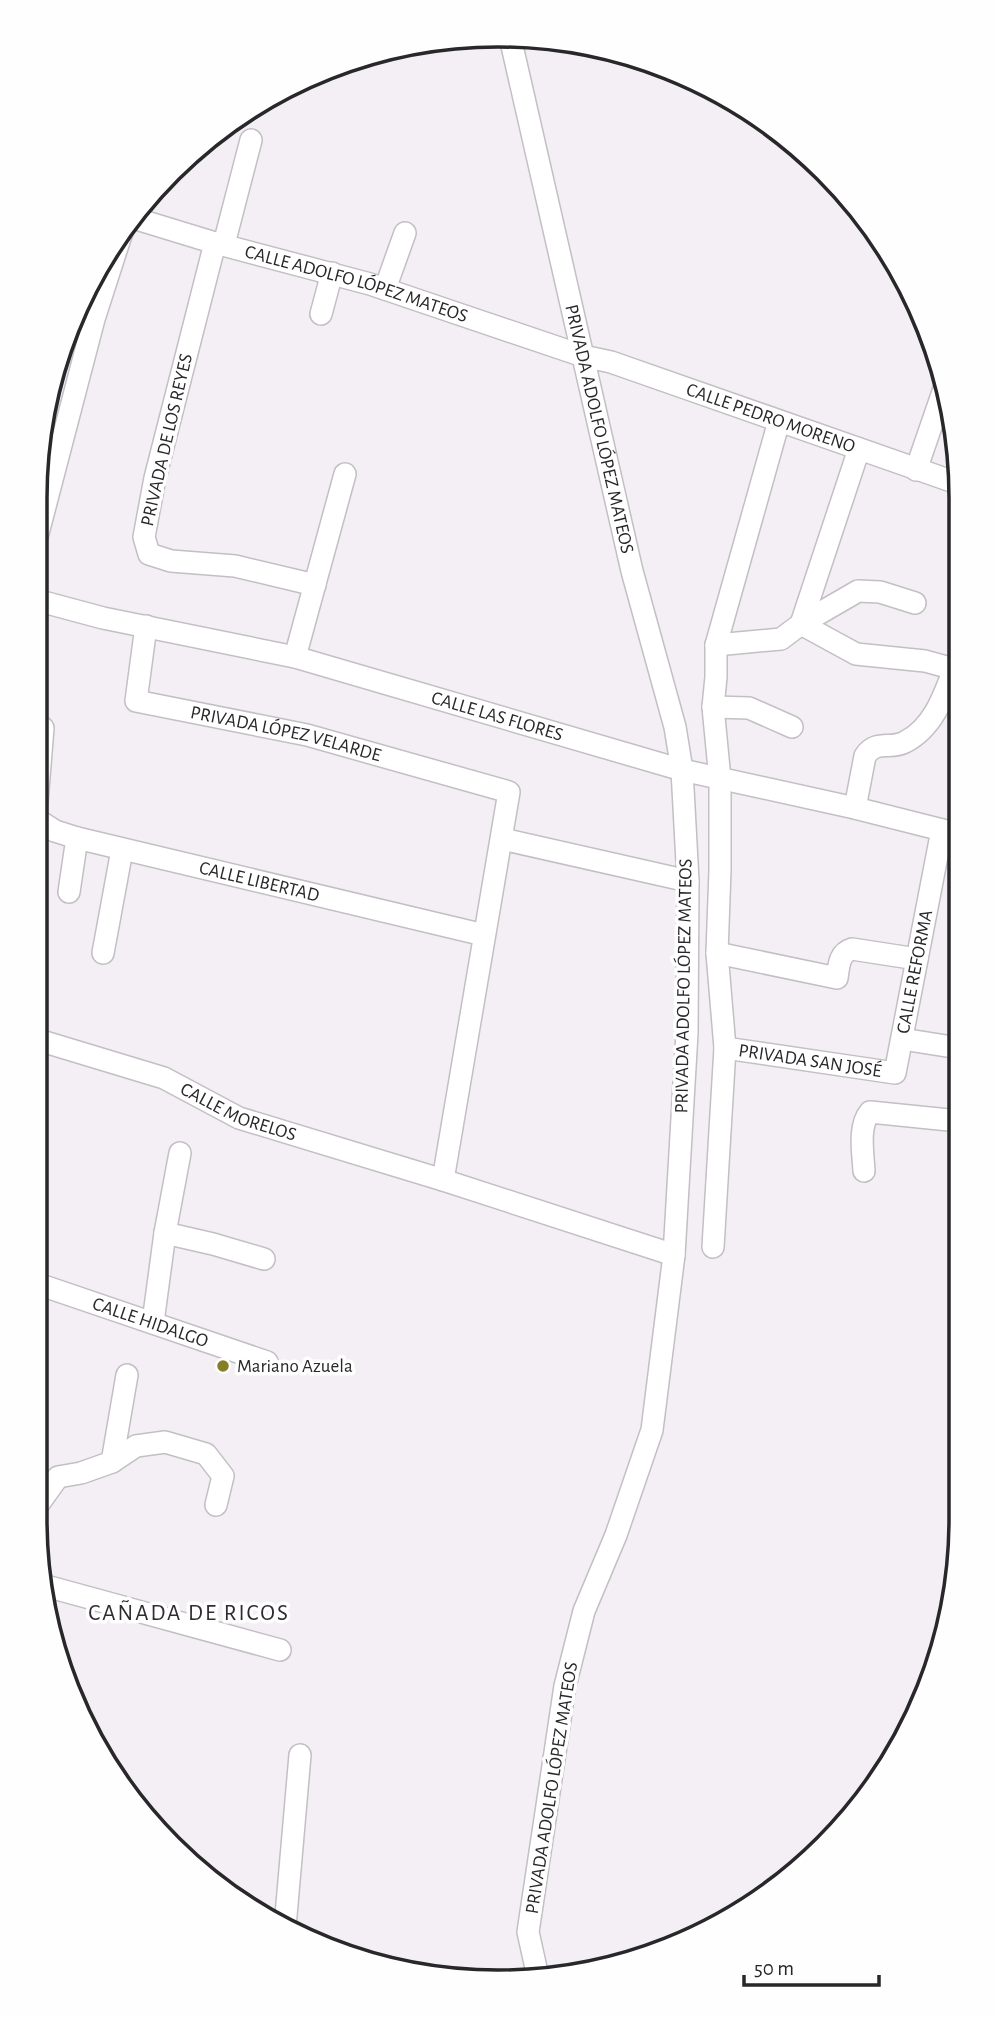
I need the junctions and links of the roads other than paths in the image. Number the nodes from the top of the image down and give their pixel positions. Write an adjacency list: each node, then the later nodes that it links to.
1 (512, 47): 10 (street, PRIVADA ADOLFO LÓPEZ MATEOS)
2 (251, 140): 5 (street)
3 (143, 221): 5 (street, CALLE ADOLFO LÓPEZ MATEOS)
4 (405, 233): 7 (street)
5 (219, 243): 6 (street, CALLE ADOLFO LÓPEZ MATEOS); 18 (street, PRIVADA DE LOS REYES)
6 (332, 273): 7 (street, CALLE ADOLFO LÓPEZ MATEOS); 8 (street)
7 (385, 289): 10 (street, CALLE ADOLFO LÓPEZ MATEOS)
8 (321, 314)
9 (84, 321): 17 (street)
10 (583, 356): 12 (street, CALLE PEDRO MORENO); 29 (street, PRIVADA ADOLFO LÓPEZ MATEOS)
11 (939, 404): 14 (street)
12 (779, 421): 13 (street, CALLE PEDRO MORENO); 23 (street)
13 (859, 449): 14 (street, CALLE PEDRO MORENO); 21 (street)
14 (916, 470): 16 (street, CALLE PEDRO MORENO)
15 (345, 474): 18 (street)
16 (948, 480)
17 (47, 489)
18 (315, 585): 24 (street)
19 (47, 603): 22 (street, CALLE LAS FLORES)
20 (915, 603): 21 (street)
21 (801, 624): 23 (street); 25 (street)
22 (146, 626): 24 (street, CALLE LAS FLORES); 36 (street, PRIVADA LÓPEZ VELARDE)
23 (716, 645): 27 (street)
24 (295, 657): 29 (street, CALLE LAS FLORES)
25 (949, 667)
26 (949, 686): 31 (street)
27 (713, 707): 28 (street); 30 (street)
28 (792, 727)
29 (686, 771): 30 (street, CALLE LAS FLORES); 38 (street, PRIVADA ADOLFO LÓPEZ MATEOS)
30 (717, 778): 31 (street, CALLE LAS FLORES); 42 (street)
31 (855, 808): 33 (street, CALLE LAS FLORES)
32 (47, 825): 35 (street, CALLE LIBERTAD)
33 (949, 832)
34 (949, 836): 43 (street, CALLE REFORMA)
35 (77, 838): 37 (street, CALLE LIBERTAD); 39 (street)
36 (502, 839): 38 (street); 40 (street)
37 (122, 850): 40 (street, CALLE LIBERTAD); 41 (street)
38 (688, 881): 55 (street, PRIVADA ADOLFO LÓPEZ MATEOS)
39 (69, 892)
40 (484, 935): 52 (street)
41 (103, 953)
42 (717, 953): 43 (street); 47 (street)
43 (917, 959): 44 (street, CALLE REFORMA)
44 (902, 1039): 46 (street); 48 (street, CALLE REFORMA)
45 (47, 1042): 52 (street, CALLE MORELOS)
46 (949, 1046)
47 (725, 1048): 48 (street, PRIVADA SAN JOSÉ); 54 (street)
48 (895, 1073)
49 (949, 1120): 51 (street)
50 (180, 1153): 53 (street)
51 (864, 1171)
52 (443, 1180): 55 (street, CALLE MORELOS)
53 (165, 1233): 56 (street); 58 (street)
54 (713, 1247)
55 (674, 1255): 68 (street, PRIVADA ADOLFO LÓPEZ MATEOS)
56 (264, 1259)
57 (47, 1287): 58 (street, CALLE HIDALGO)
58 (153, 1322): 59 (street, CALLE HIDALGO)
59 (267, 1362)
60 (127, 1375): 61 (street)
61 (113, 1462): 62 (street); 63 (street)
62 (47, 1492)
63 (216, 1505)
64 (53, 1588): 65 (street)
65 (280, 1650)
66 (300, 1755): 67 (street)
67 (286, 1916)
68 (536, 1968)

